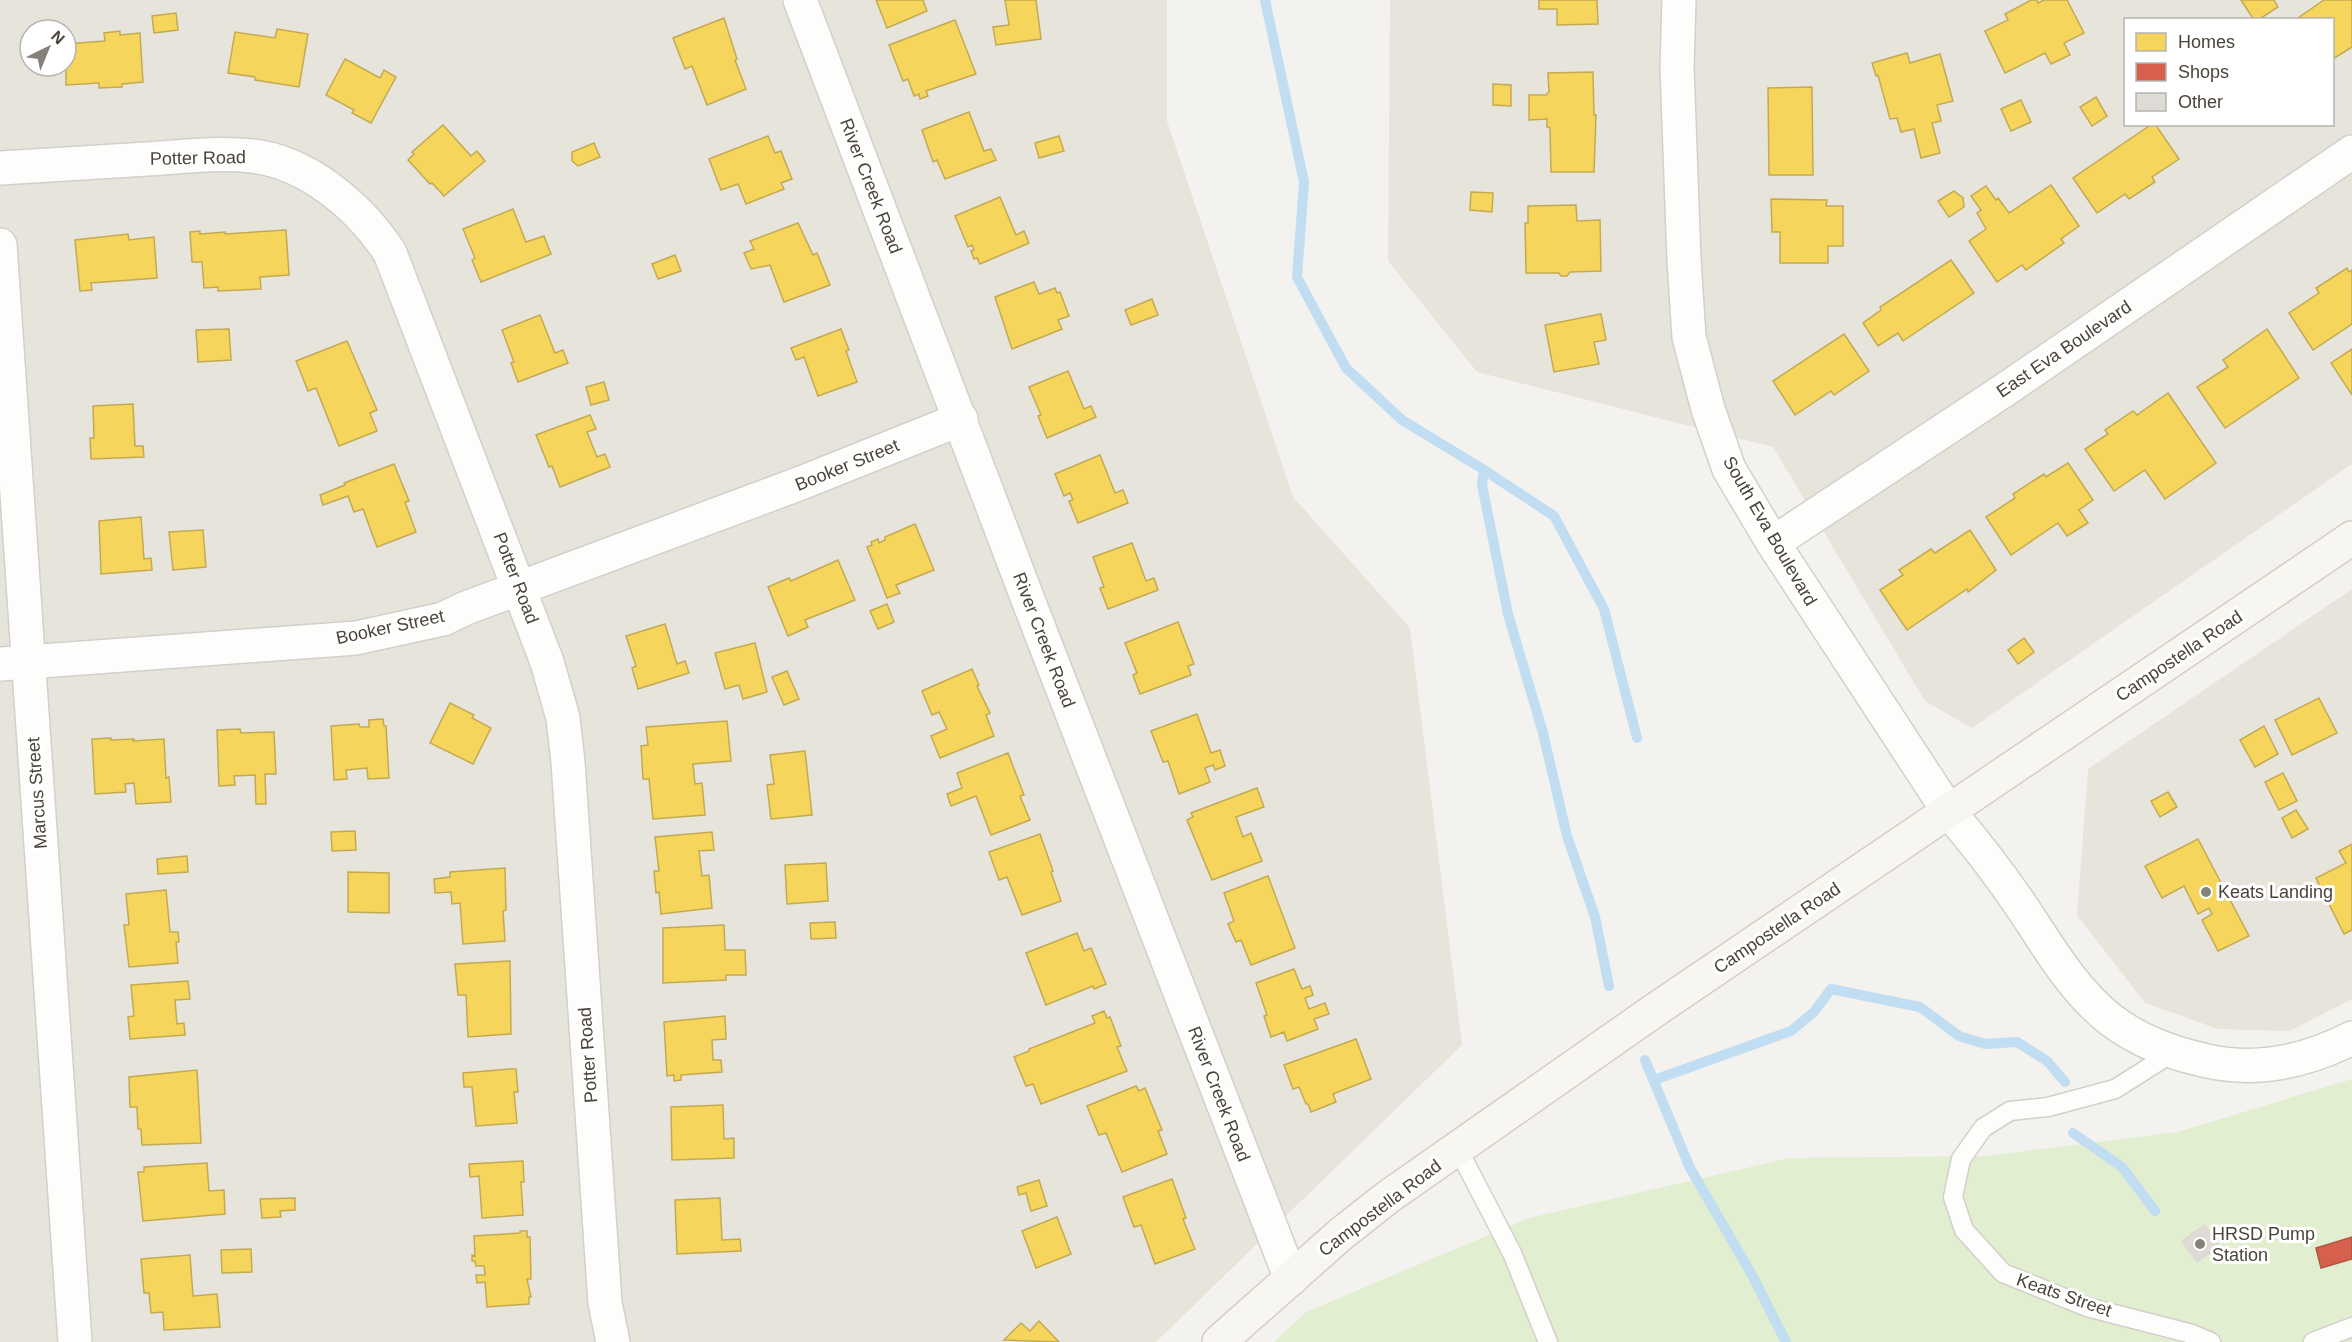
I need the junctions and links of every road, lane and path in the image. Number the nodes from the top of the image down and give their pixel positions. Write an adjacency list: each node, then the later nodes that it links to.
1 (800, 0): 6 (street, River Creek Road)
2 (1679, 0): 8 (street, South Eva Boulevard)
3 (2352, 153): 8 (street, East Eva Boulevard)
4 (0, 168): 9 (street, Potter Road)
5 (0, 245): 10 (street, Marcus Street)
6 (961, 419): 9 (street, Booker Street); 15 (street, River Creek Road)
7 (2352, 538): 11 (main road, Campostella Road)
8 (1773, 543): 11 (street, South Eva Boulevard)
9 (520, 588): 10 (street, Booker Street); 18 (street, Potter Road)
10 (14, 663): 17 (street, Marcus Street)
11 (1949, 812): 13 (street); 14 (main road, Campostella Road)
12 (2352, 1038): 13 (street)
13 (2172, 1053): 21 (lane, Keats Street)
14 (1458, 1149): 15 (main road, Campostella Road); 20 (lane)
15 (1291, 1279): 19 (main road, Campostella Road)
16 (2352, 1327): 22 (lane)
17 (75, 1342)
18 (613, 1342)
19 (1219, 1342)
20 (1548, 1342)
21 (2211, 1342)
22 (2313, 1342)

